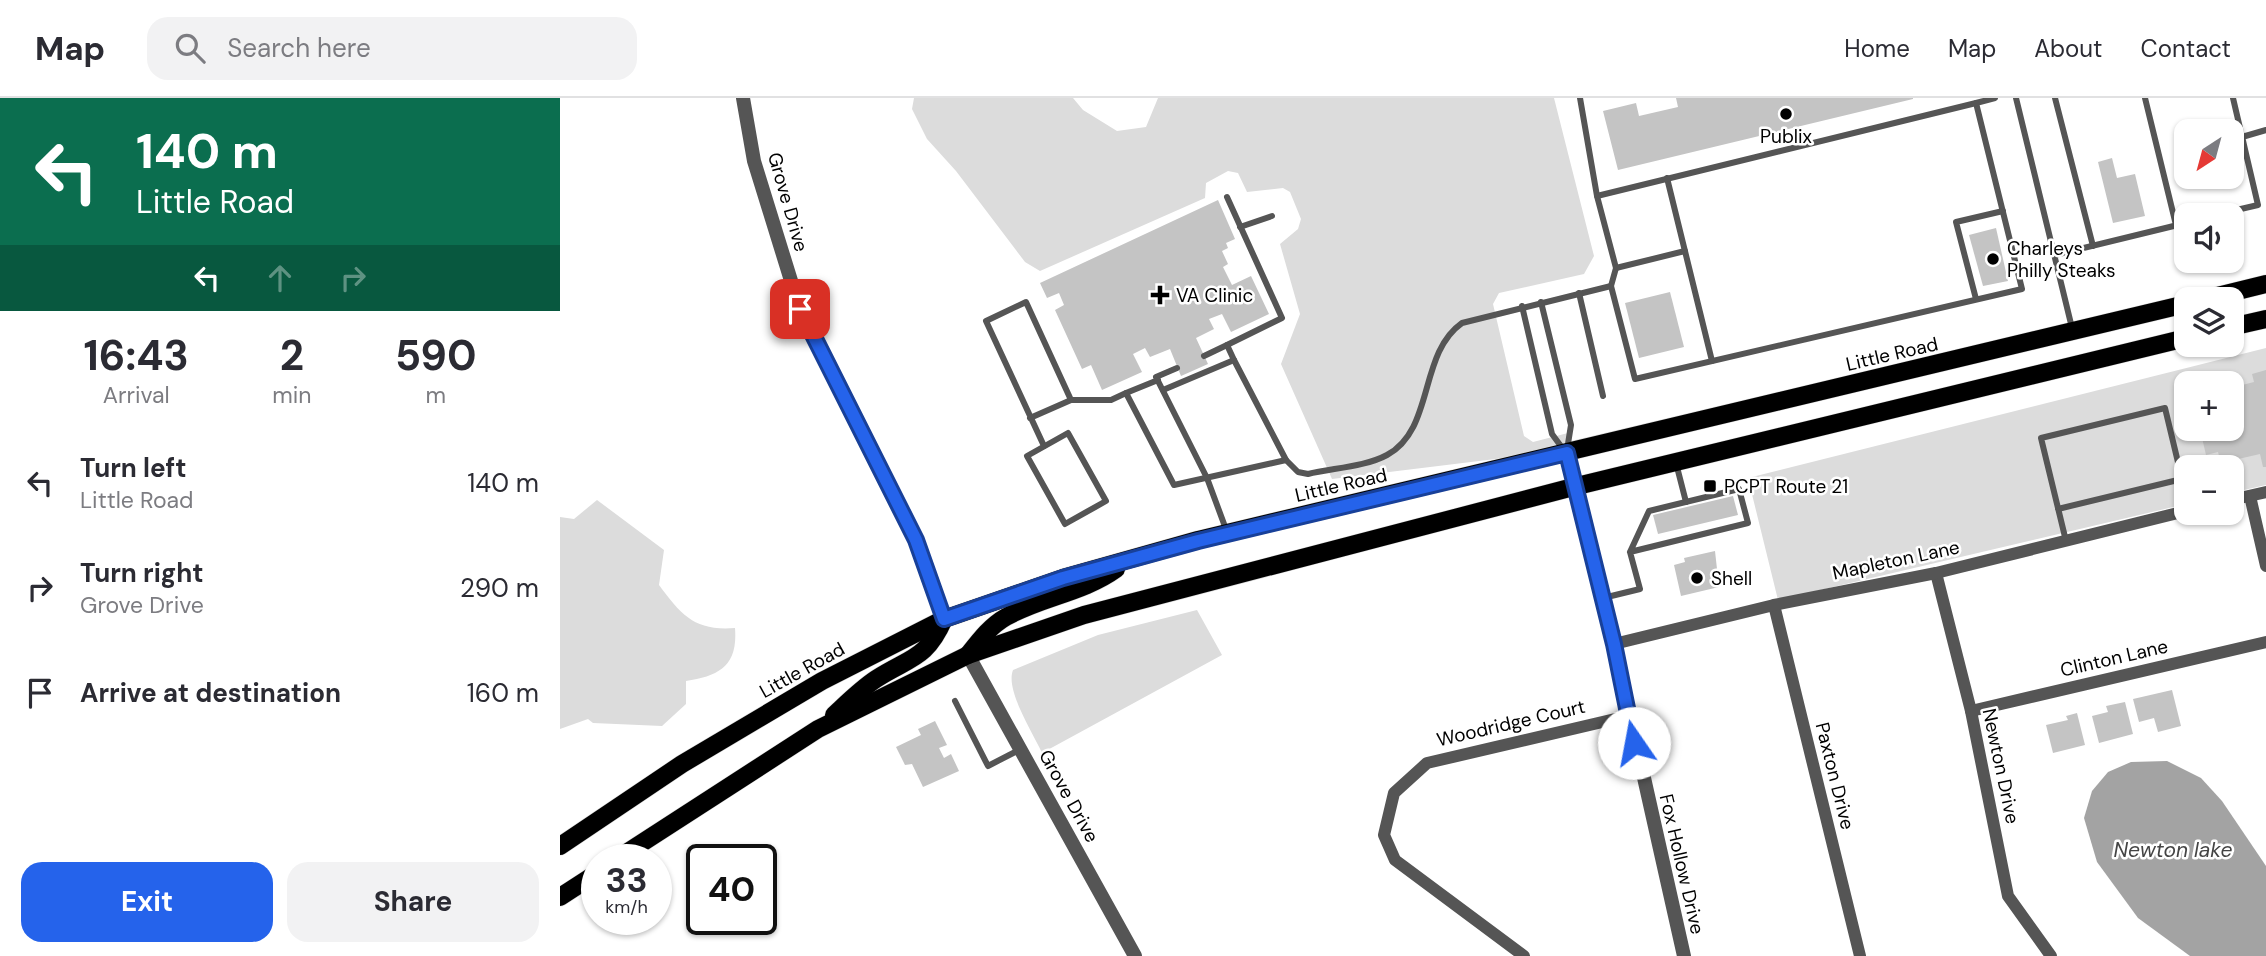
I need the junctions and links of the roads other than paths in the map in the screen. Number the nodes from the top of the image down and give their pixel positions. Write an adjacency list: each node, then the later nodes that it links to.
1 (743, 98): 69 (street, Grove Drive)
2 (1580, 98): 14 (lane)
3 (1995, 98): 8 (lane)
4 (2016, 98): 24 (lane)
5 (2055, 98): 22 (lane)
6 (2145, 98): 19 (lane)
7 (2233, 98): 9 (lane)
8 (1976, 103): 13 (lane); 17 (lane)
9 (2238, 119)
10 (2266, 130): 11 (lane)
11 (2244, 136)
12 (2244, 145): 16 (lane)
13 (1667, 178): 14 (lane); 23 (lane)
14 (1597, 196): 25 (lane)
15 (1227, 197): 21 (lane)
16 (2244, 208)
17 (2003, 211): 30 (lane); 30 (lane)
18 (1272, 216): 21 (lane)
19 (2174, 217)
20 (2174, 226): 22 (lane)
21 (1240, 227): 38 (lane)
22 (2093, 246): 24 (lane)
23 (1685, 251): 25 (lane); 41 (lane)
24 (2055, 255): 36 (lane)
25 (1616, 268): 27 (lane)
26 (2266, 284): 28 (main road)
27 (1611, 286): 29 (lane); 41 (lane)
28 (2244, 289)
29 (1579, 293): 31 (lane); 46 (lane)
30 (1976, 299): 41 (lane)
31 (1541, 302): 32 (lane); 50 (lane)
32 (1522, 306): 50 (lane); 51 (lane)
33 (2174, 307): 36 (main road, Little Road)
34 (2266, 319): 35 (main road)
35 (2244, 324)
36 (2073, 333): 50 (main road, Little Road)
37 (2174, 341): 52 (main road)
38 (1227, 345): 39 (lane); 40 (lane)
39 (1204, 356)
40 (1234, 359): 44 (lane); 51 (lane)
41 (1712, 361)
42 (1177, 368): 43 (lane)
43 (1157, 378): 44 (lane); 45 (lane)
44 (1163, 390): 53 (lane)
45 (1126, 393): 47 (lane); 53 (lane)
46 (1603, 396)
47 (1071, 400): 48 (lane); 48 (lane)
48 (1030, 418): 49 (lane)
49 (1044, 446): 49 (lane)
50 (1567, 453): 54 (street, Fox Hollow Drive); 61 (main road, Little Road)
51 (1286, 460): 53 (lane)
52 (1676, 462): 54 (main road); 58 (lane)
53 (1207, 478): 61 (lane)
54 (1577, 486): 67 (street, Fox Hollow Drive); 72 (main road)
55 (2266, 492): 56 (street)
56 (2250, 496): 57 (street); 65 (street)
57 (2244, 497)
58 (1686, 502): 63 (lane); 63 (lane)
59 (2059, 509): 59 (lane); 62 (lane)
60 (2174, 514): 62 (street, Mapleton Lane)
61 (1227, 534): 64 (main road, Little Road)
62 (2066, 541): 66 (street, Mapleton Lane)
63 (1630, 552): 67 (lane)
64 (1131, 559): 69 (main road, Little Road); 72 (main road)
65 (2266, 566)
66 (1936, 573): 68 (street, Mapleton Lane); 74 (street, Newton Drive)
67 (1603, 598): 71 (street, Fox Hollow Drive)
68 (1774, 605): 71 (street, Mapleton Lane); 85 (street, Paxton Drive)
69 (944, 619): 76 (main road); 79 (main road, Little Road)
70 (2266, 642): 74 (street, Clinton Lane)
71 (1614, 644): 75 (street, Fox Hollow Drive)
72 (968, 655): 76 (main road); 77 (street, Grove Drive)
73 (955, 701): 77 (lane)
74 (1970, 711): 86 (street, Newton Drive)
75 (1628, 716): 83 (street, Woodridge Court); 84 (street, Fox Hollow Drive)
76 (818, 729): 78 (main road)
77 (1021, 749): 82 (street, Grove Drive)
78 (640, 844)
79 (560, 846)
80 (581, 884): 81 (main road)
81 (560, 898)
82 (1135, 956)
83 (1524, 956)
84 (1684, 956)
85 (1860, 956)
86 (2051, 956)

